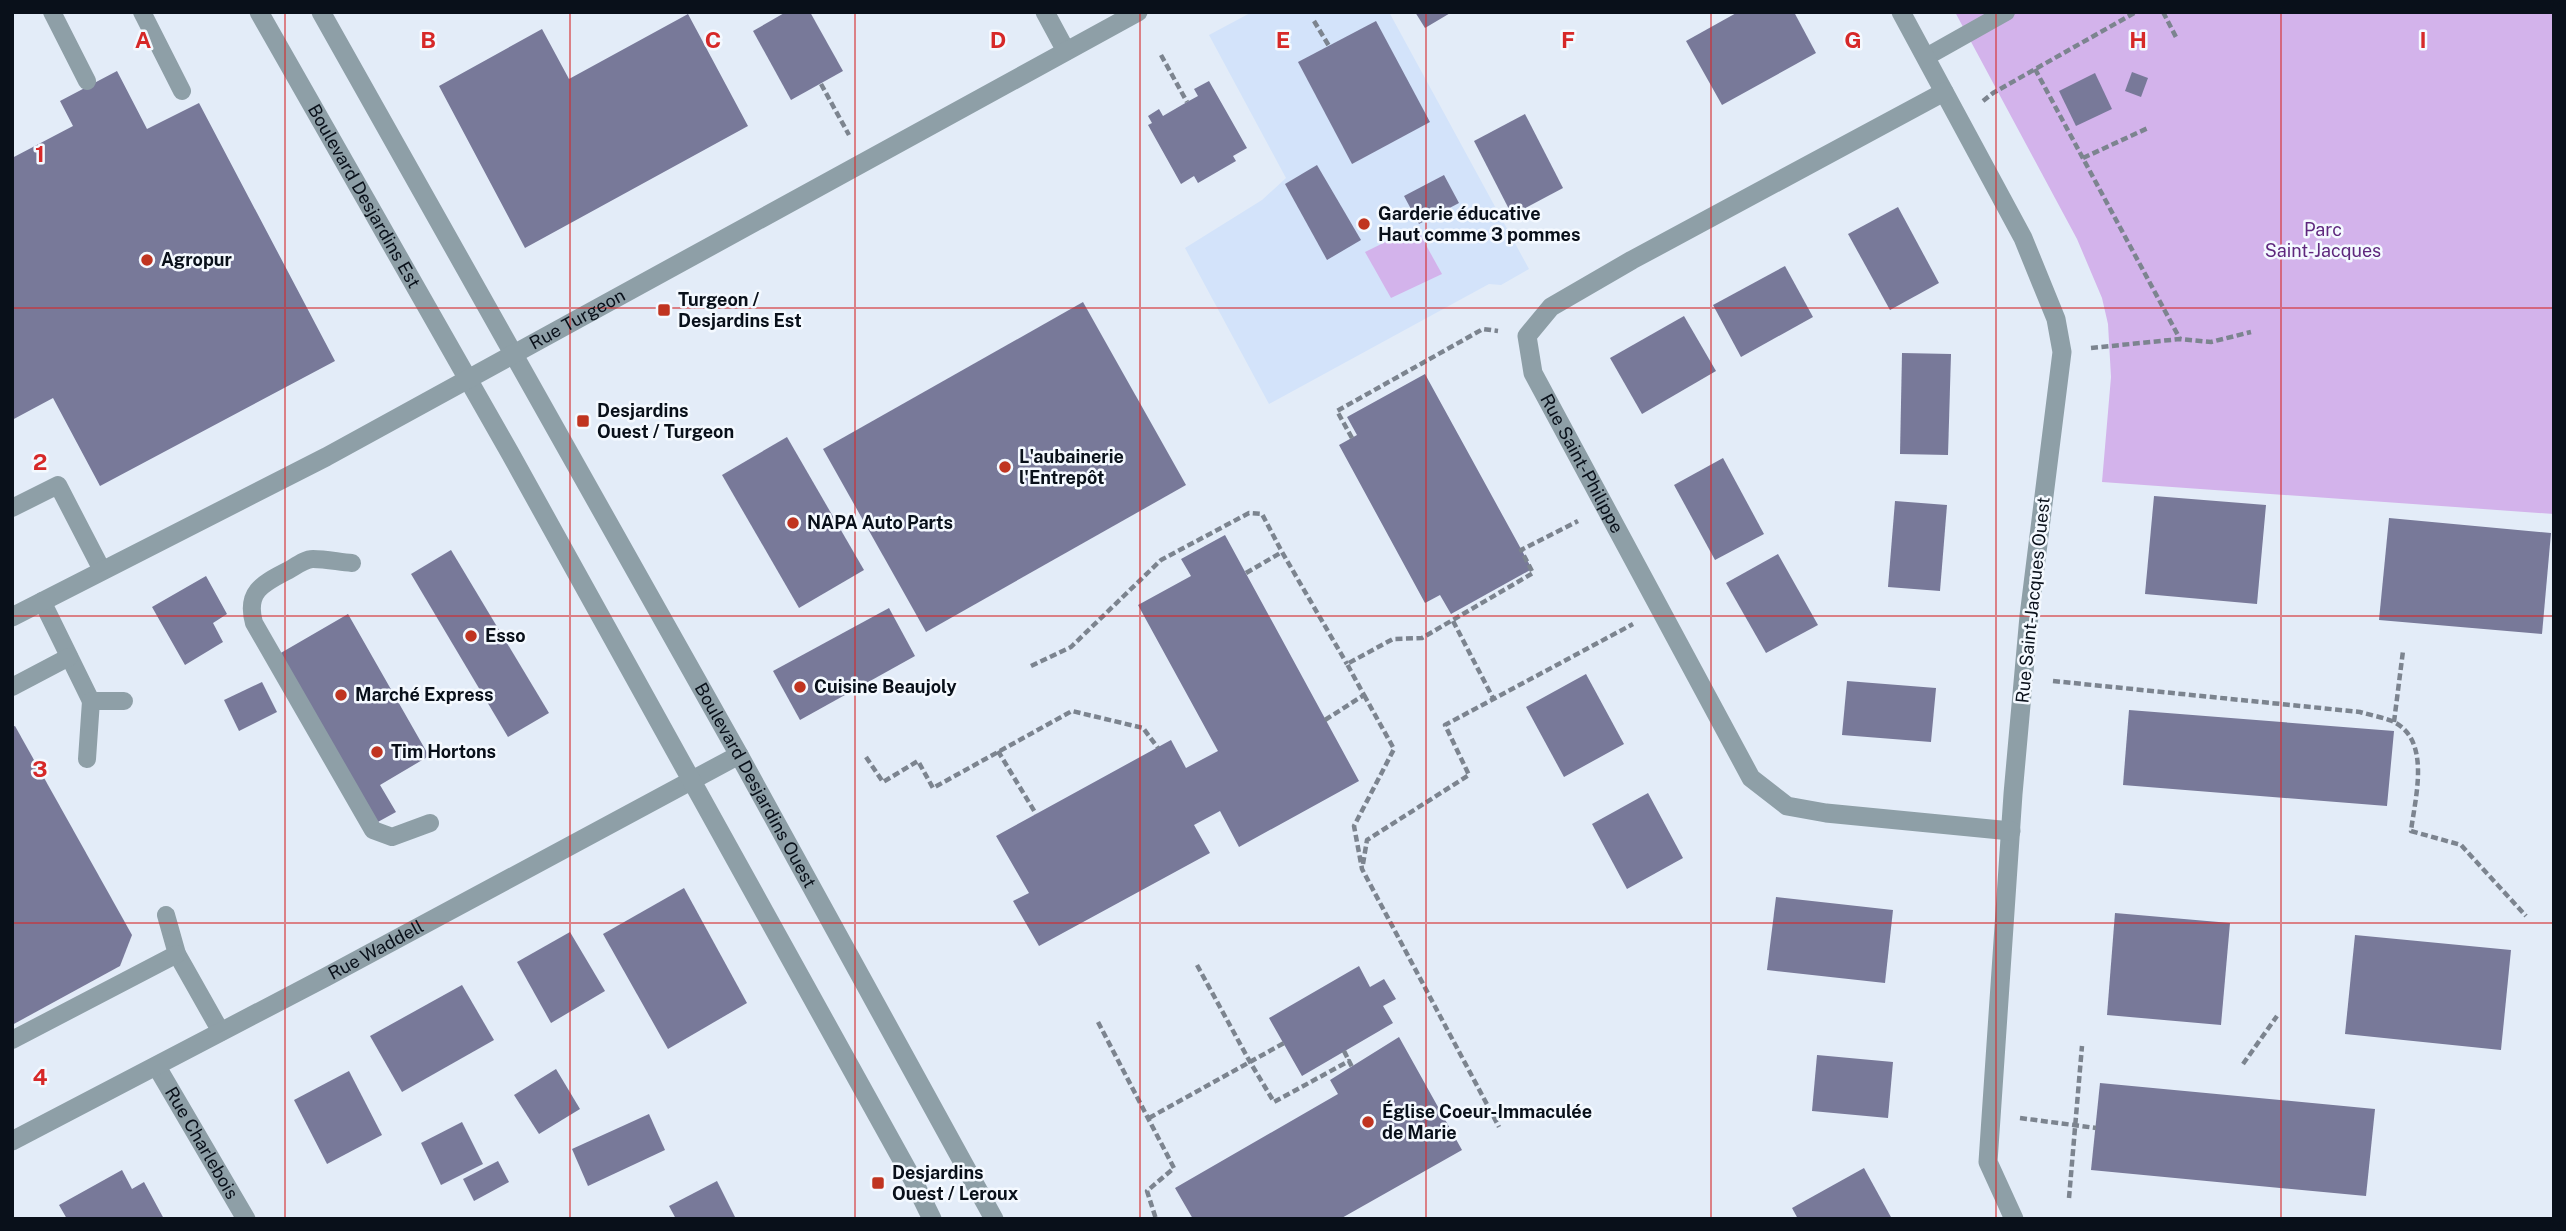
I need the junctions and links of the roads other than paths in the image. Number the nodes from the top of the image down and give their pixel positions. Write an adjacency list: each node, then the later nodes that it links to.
1 (52, 12): 11 (lane)
2 (142, 12): 12 (lane)
3 (260, 12): 15 (street, Boulevard Desjardins Est)
4 (321, 12): 14 (street)
5 (1045, 12): 9 (street)
6 (1138, 12): 9 (street, Rue Turgeon)
7 (1901, 12): 10 (street, Rue Saint-Jacques Ouest)
8 (2006, 12): 10 (lane)
9 (1066, 51): 14 (street, Rue Turgeon)
10 (1926, 57): 13 (street, Rue Saint-Jacques Ouest)
11 (87, 81)
12 (182, 91)
13 (1944, 92): 29 (street, Rue Saint-Jacques Ouest); 29 (street, Rue Saint-Philippe)
14 (514, 352): 15 (street, Rue Turgeon); 25 (street, Boulevard Desjardins Ouest)
15 (468, 379): 18 (street, Rue Turgeon); 27 (street)
16 (12, 508): 18 (lane)
17 (352, 564): 28 (lane)
18 (102, 570): 19 (street, Rue Turgeon)
19 (42, 601): 20 (street, Rue Turgeon); 21 (lane)
20 (12, 617)
21 (69, 657): 22 (lane); 23 (lane)
22 (12, 687)
23 (91, 701): 24 (lane); 26 (lane)
24 (124, 701)
25 (739, 755): 27 (street, Rue Waddell); 36 (street, Boulevard Desjardins Ouest)
26 (88, 759)
27 (692, 782): 32 (street, Rue Waddell); 38 (street)
28 (430, 823)
29 (2011, 831): 39 (street, Rue Saint-Jacques Ouest)
30 (166, 915): 31 (lane)
31 (177, 954): 32 (lane); 33 (lane)
32 (221, 1032): 34 (street, Rue Waddell)
33 (12, 1040)
34 (157, 1067): 35 (street, Rue Waddell); 37 (street, Rue Charlebois)
35 (12, 1141)
36 (987, 1216)
37 (246, 1219)
38 (932, 1219)
39 (2014, 1219)

